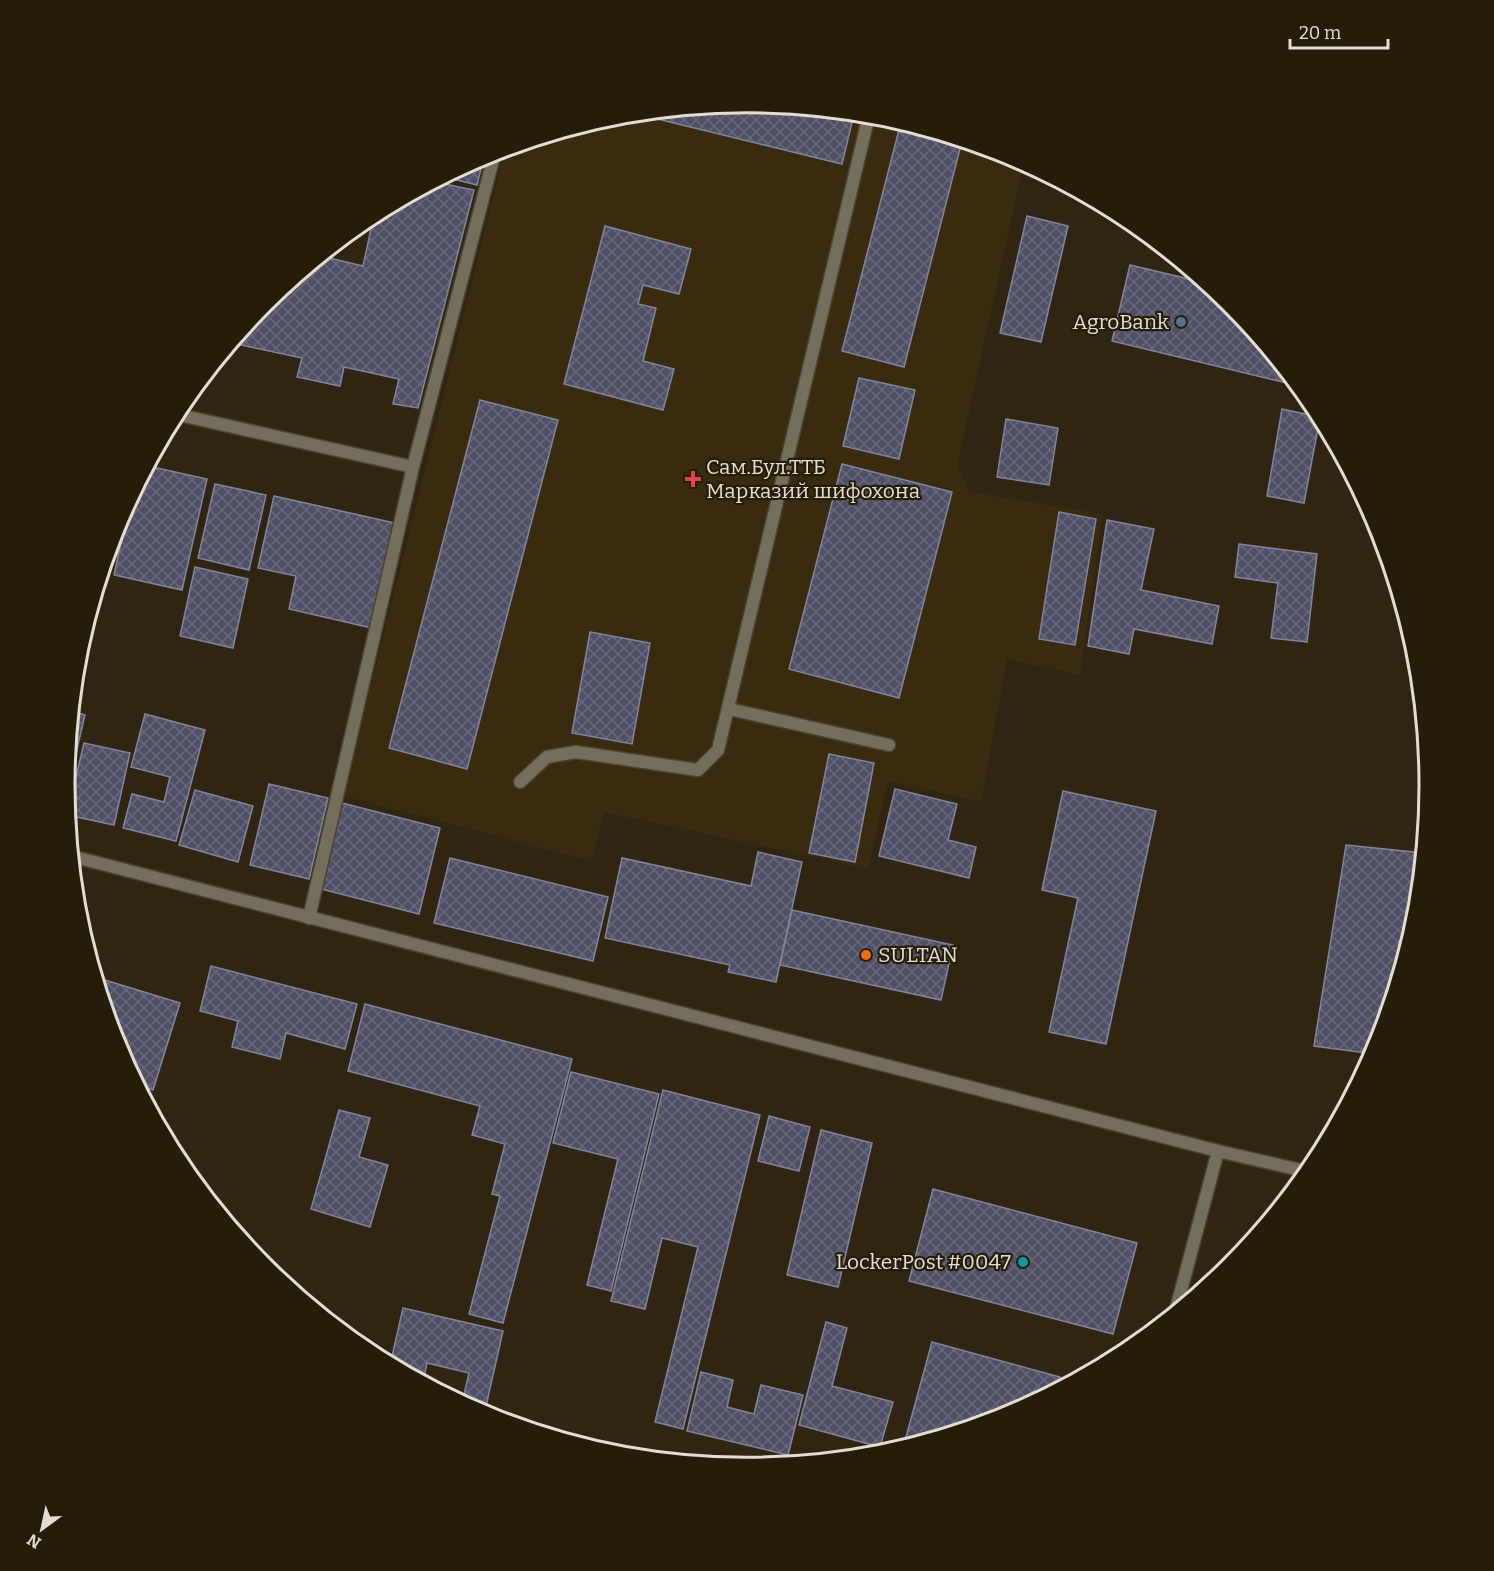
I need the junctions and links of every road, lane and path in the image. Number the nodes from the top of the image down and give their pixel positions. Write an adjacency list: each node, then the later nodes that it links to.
1 (866, 124): 5 (street)
2 (492, 164): 4 (street)
3 (185, 416): 4 (street)
4 (413, 466): 9 (street)
5 (729, 709): 6 (street); 7 (street)
6 (889, 744)
7 (520, 782)
8 (79, 858): 9 (street)
9 (309, 918): 10 (street)
10 (1218, 1151): 11 (street); 12 (street)
11 (1298, 1170)
12 (1178, 1301)

